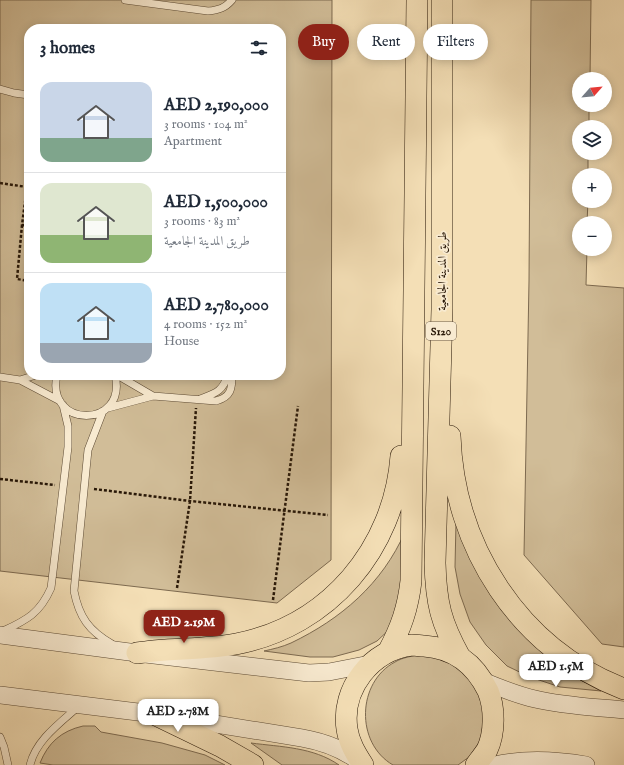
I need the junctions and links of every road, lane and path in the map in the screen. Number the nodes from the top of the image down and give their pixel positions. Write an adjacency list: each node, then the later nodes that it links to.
1 (125, 0): 2 (lane)
2 (232, 0)
3 (417, 0): 14 (main road, S120)
4 (442, 0): 15 (main road, طريق المدينة الجامعية / S120)
5 (0, 89): 6 (lane)
6 (14, 93): 7 (lane); 8 (lane)
7 (0, 94)
8 (24, 94)
9 (0, 183): 10 (path)
10 (24, 186)
11 (24, 212): 12 (path)
12 (22, 225): 13 (path)
13 (24, 280)
14 (414, 336): 38 (main road); 39 (main road, S120)
15 (441, 342): 40 (main road, طريق المدينة الجامعية / S120); 43 (main road)
16 (0, 377): 18 (lane)
17 (24, 379): 18 (lane)
18 (20, 380): 26 (lane)
19 (56, 380): 26 (lane)
20 (117, 380): 28 (lane)
21 (125, 380): 24 (lane)
22 (227, 380): 25 (lane)
23 (232, 380): 25 (lane)
24 (153, 396): 25 (lane); 28 (lane)
25 (197, 400): 32 (path)
26 (61, 403): 28 (lane); 30 (lane)
27 (298, 406): 33 (path)
28 (106, 409): 31 (lane)
29 (0, 479): 30 (path)
30 (64, 486): 37 (lane)
31 (83, 488): 32 (path); 38 (lane)
32 (190, 501): 33 (path); 35 (path)
33 (284, 510): 34 (path); 36 (path)
34 (328, 515)
35 (177, 588)
36 (273, 600)
37 (0, 634): 38 (street)
38 (130, 652): 41 (street)
39 (388, 652): 40 (main road); 41 (main road)
40 (460, 657): 42 (main road)
41 (370, 664): 52 (main road)
42 (483, 681): 46 (street); 53 (main road)
43 (624, 689)
44 (0, 695): 45 (street)
45 (80, 705): 47 (street); 50 (lane)
46 (624, 710)
47 (154, 714): 51 (main road); 52 (street)
48 (0, 737): 49 (lane)
49 (8, 765)
50 (30, 765)
51 (253, 765)
52 (363, 765)
53 (476, 765)
54 (495, 765): 55 (street)
55 (586, 765)

